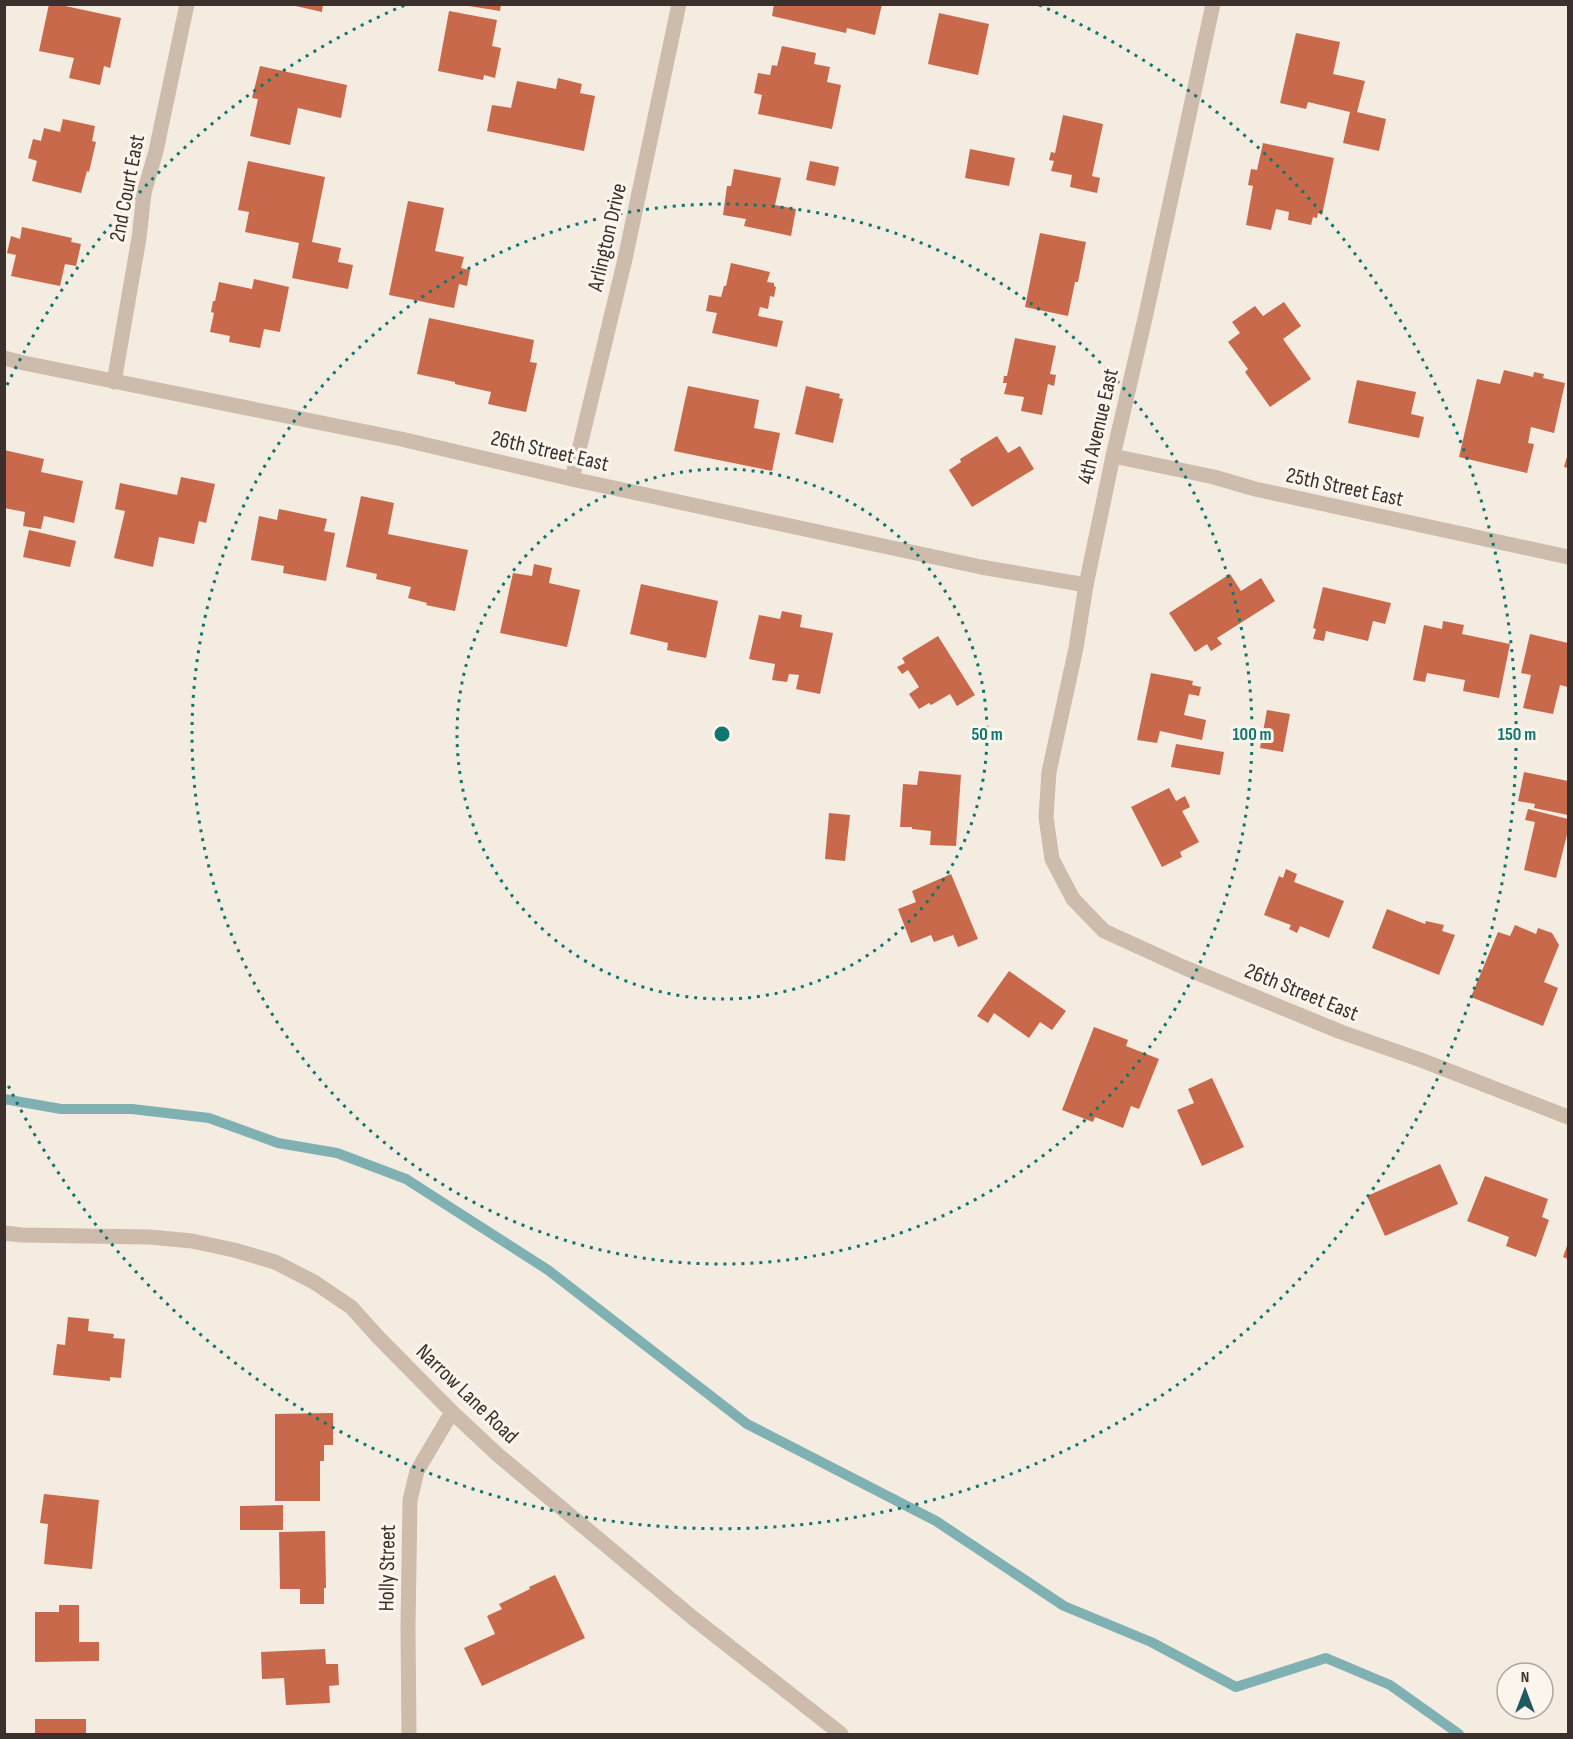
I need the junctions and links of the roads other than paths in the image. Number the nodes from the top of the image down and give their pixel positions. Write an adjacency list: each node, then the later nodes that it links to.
1 (187, 4): 5 (street, 2nd Court East)
2 (679, 4): 7 (street, Arlington Drive)
3 (1213, 4): 6 (street, 4th Avenue East)
4 (4, 358): 5 (street, 26th Street East)
5 (114, 382): 7 (street, 26th Street East)
6 (1113, 456): 8 (street, 25th Street East); 9 (street, 4th Avenue East)
7 (572, 479): 9 (street, 26th Street East)
8 (1569, 557)
9 (1086, 585): 10 (street, 4th Avenue East)
10 (1052, 859): 11 (street, 26th Street East)
11 (1569, 1118)
12 (4, 1233): 13 (street, Narrow Lane Road)
13 (452, 1412): 14 (street, Holly Street); 15 (street, Narrow Lane Road)
14 (409, 1734)
15 (841, 1734)

